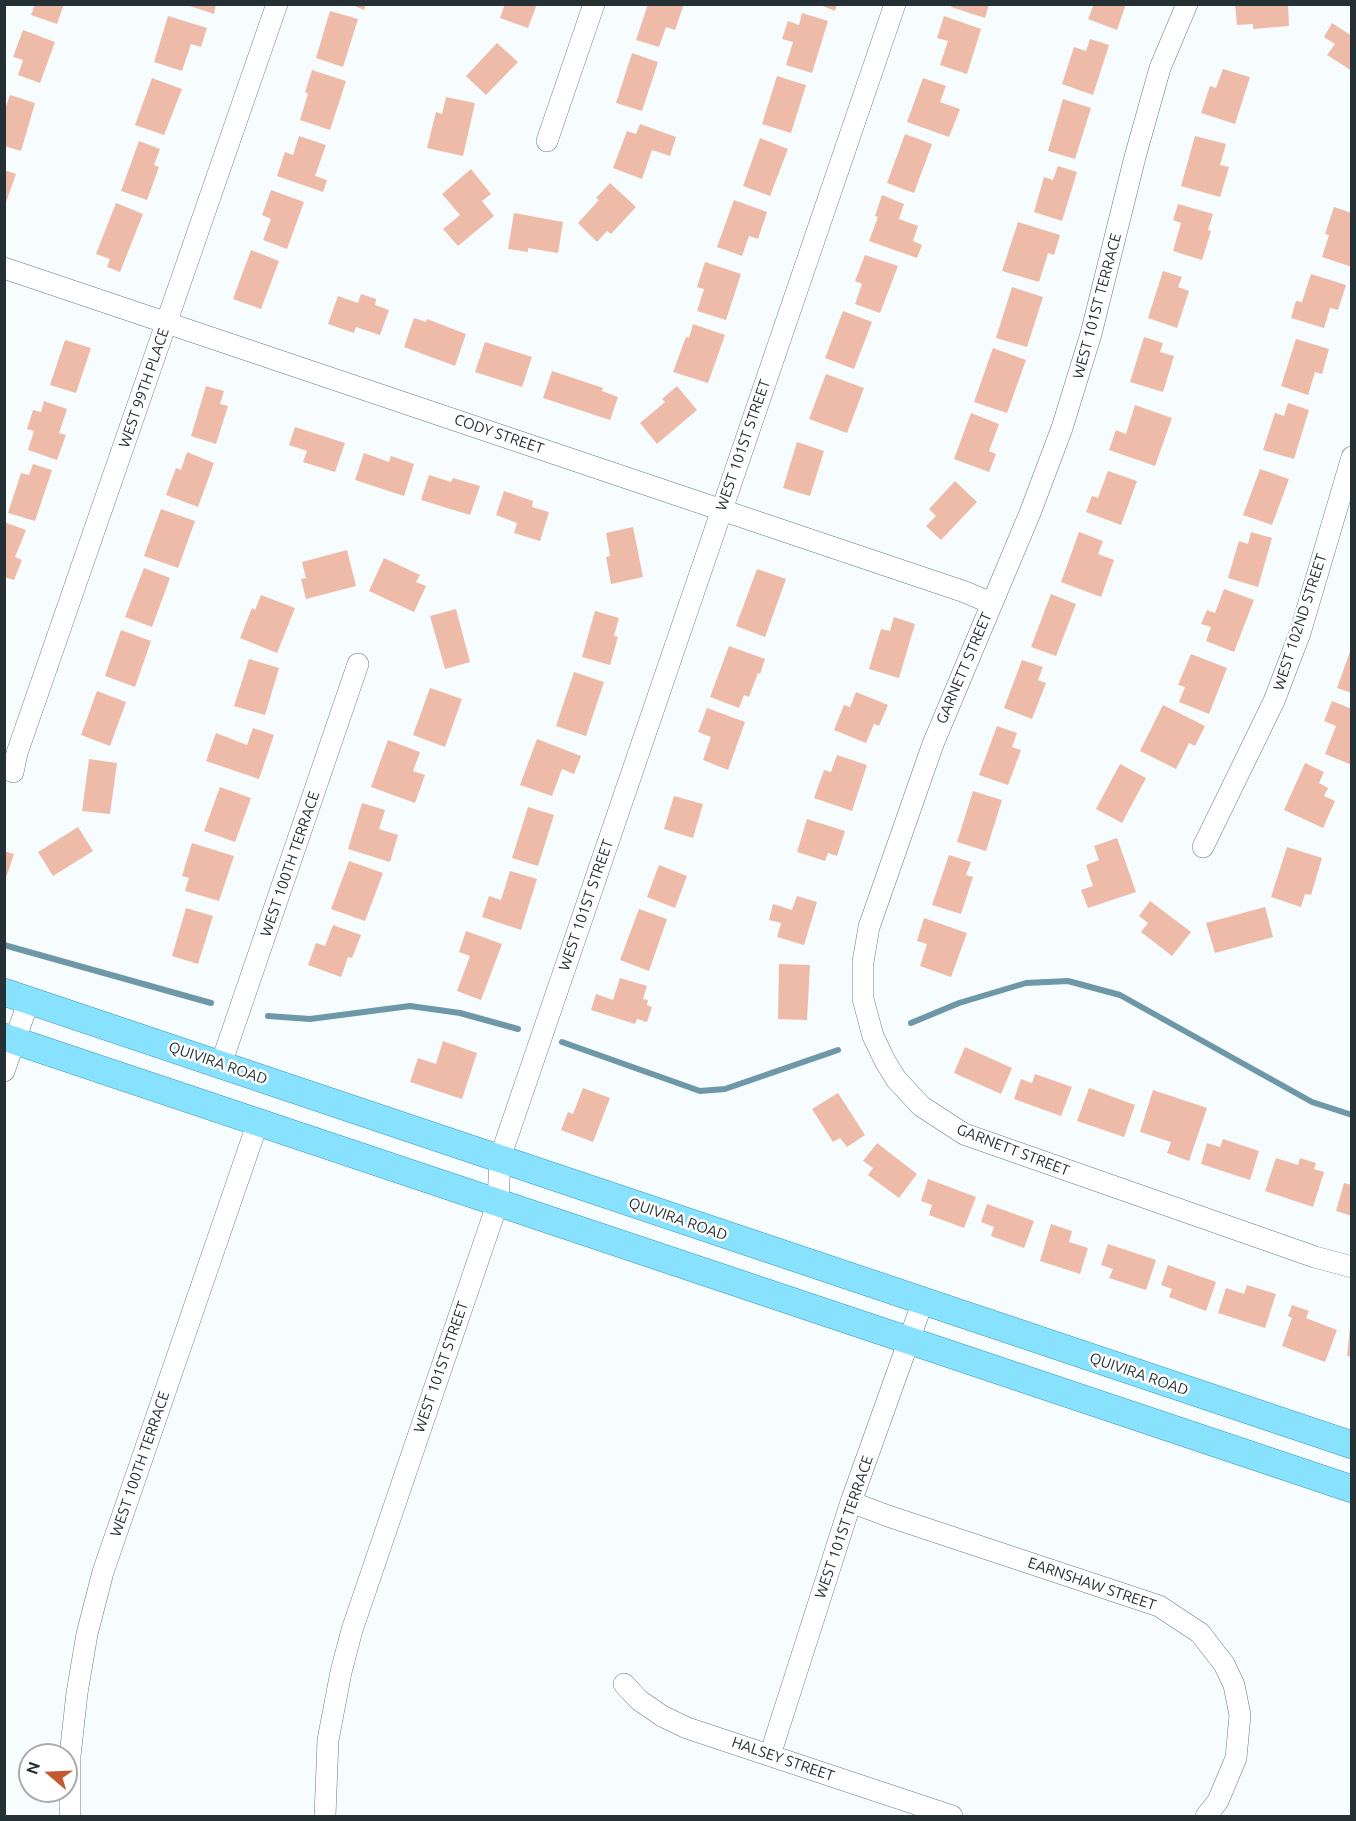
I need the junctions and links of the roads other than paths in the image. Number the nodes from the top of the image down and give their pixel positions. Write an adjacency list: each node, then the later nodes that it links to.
1 (277, 4): 7 (street, WEST 99TH PLACE)
2 (594, 4): 5 (street)
3 (895, 4): 9 (street, WEST 101ST STREET)
4 (1186, 4): 10 (street, WEST 101ST TERRACE)
5 (547, 141)
6 (4, 268): 7 (street, CODY STREET)
7 (167, 323): 9 (street, CODY STREET); 12 (street, WEST 99TH PLACE)
8 (1352, 457): 13 (street, WEST 102ND STREET)
9 (721, 509): 10 (street, CODY STREET); 19 (street, WEST 101ST STREET)
10 (992, 603): 21 (street, GARNETT STREET)
11 (358, 664): 16 (street, WEST 100TH TERRACE)
12 (13, 772)
13 (1203, 847)
14 (16, 996): 15 (street); 16 (main road, QUIVIRA ROAD)
15 (10, 1038): 17 (street); 18 (main road)
16 (221, 1064): 19 (main road, QUIVIRA ROAD)
17 (4, 1071)
18 (258, 1122): 20 (main road); 29 (street, WEST 100TH TERRACE)
19 (500, 1158): 20 (street, WEST 101ST STREET); 22 (main road, QUIVIRA ROAD)
20 (498, 1202): 23 (main road); 30 (street, WEST 101ST STREET)
21 (1352, 1267)
22 (923, 1301): 23 (street, WEST 101ST TERRACE); 24 (main road, QUIVIRA ROAD)
23 (909, 1341): 25 (main road); 26 (street, WEST 101ST TERRACE)
24 (1352, 1445)
25 (1352, 1489)
26 (851, 1502): 28 (street, WEST 101ST TERRACE); 32 (street, EARNSHAW STREET)
27 (624, 1684): 28 (street, HALSEY STREET)
28 (770, 1755): 31 (street, HALSEY STREET)
29 (70, 1816)
30 (325, 1816)
31 (952, 1816)
32 (1206, 1816)

